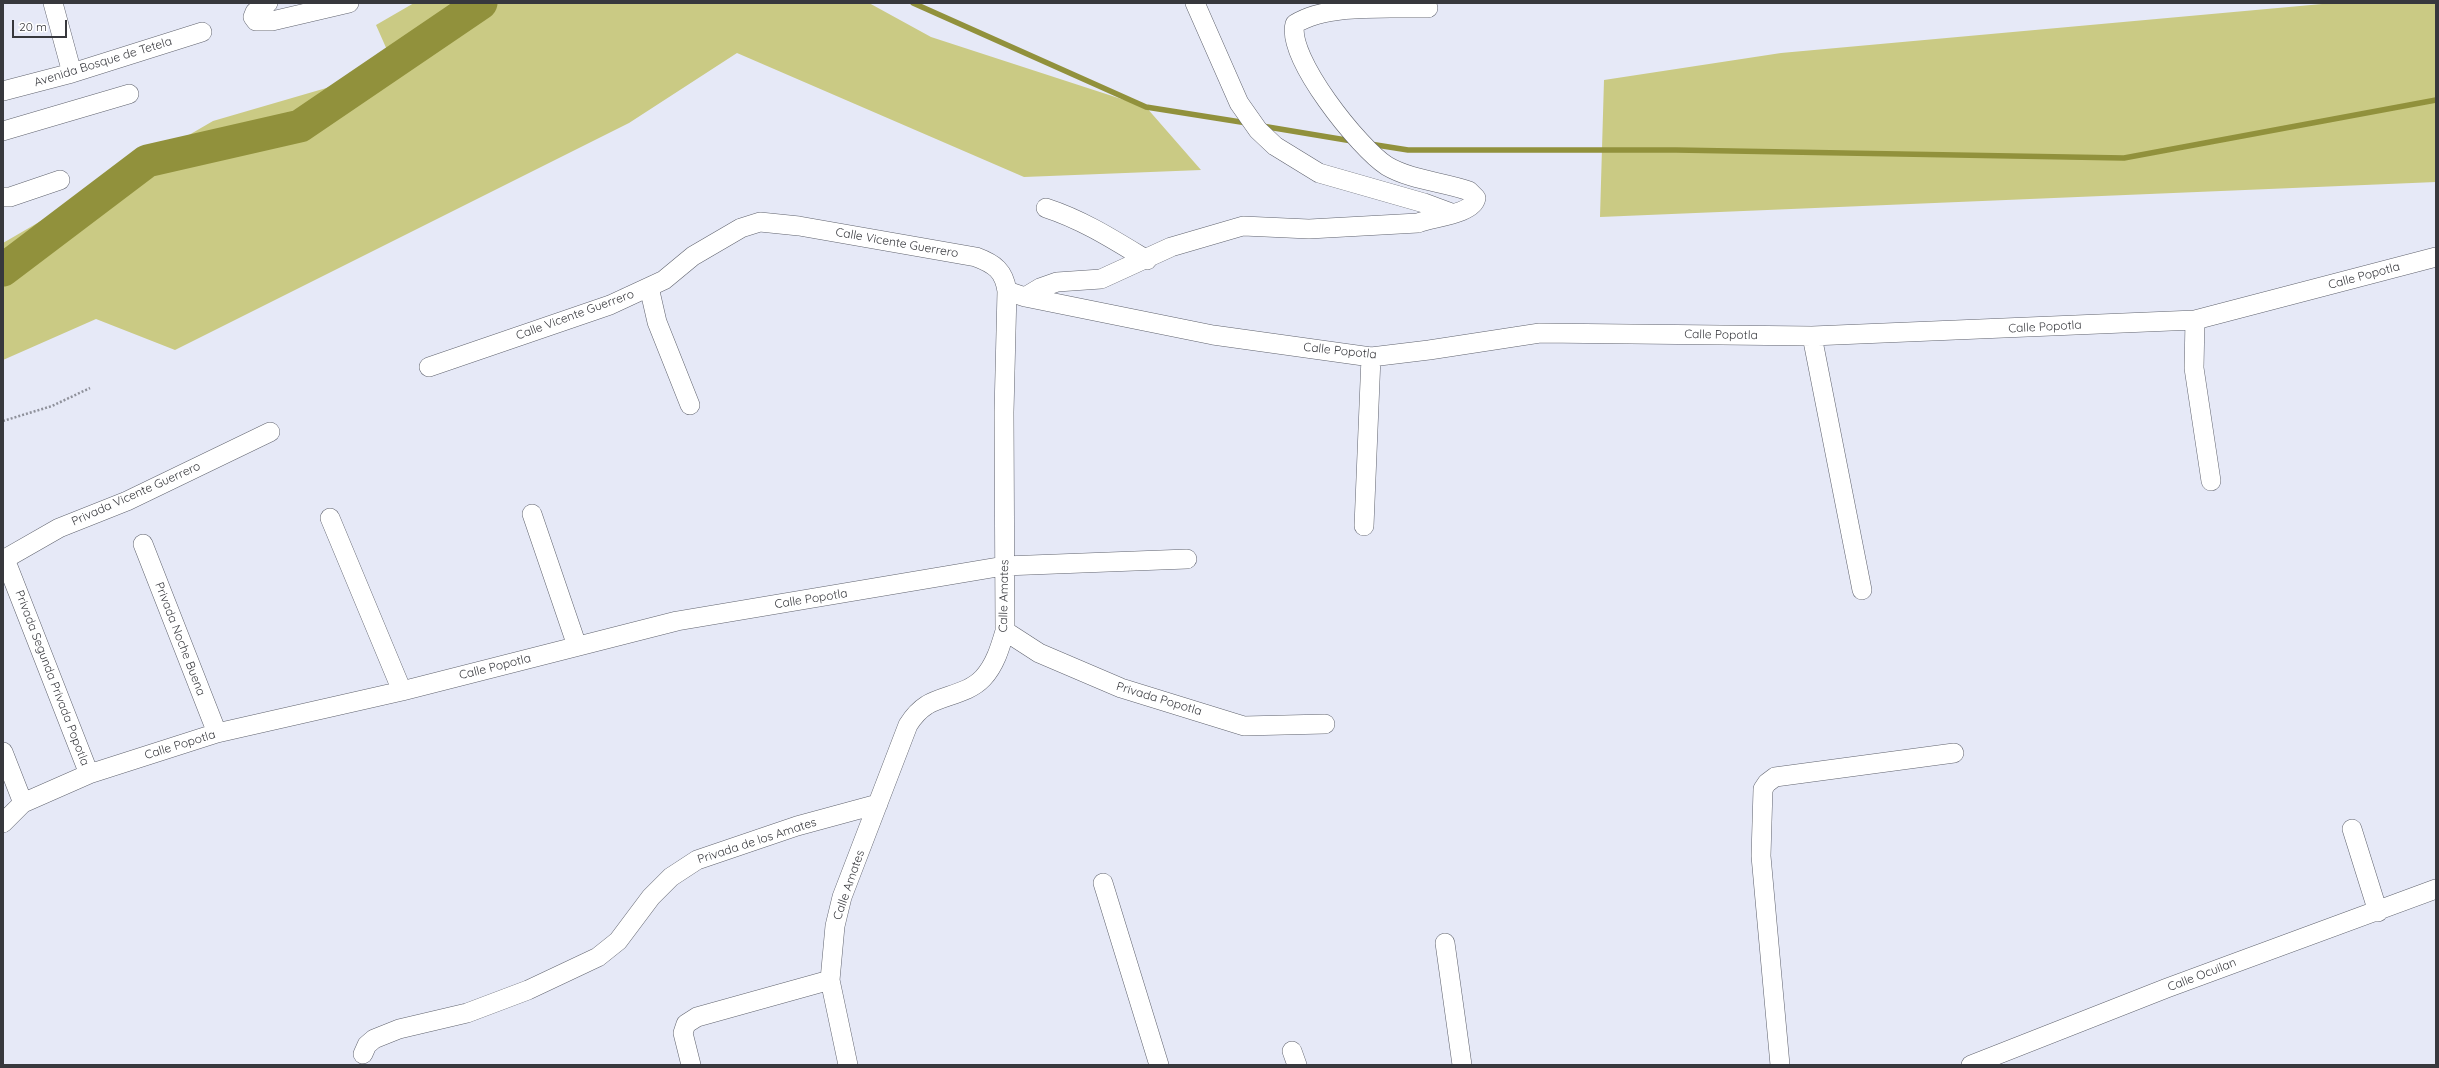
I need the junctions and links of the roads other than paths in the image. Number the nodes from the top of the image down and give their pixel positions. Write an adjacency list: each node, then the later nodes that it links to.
1 (53, 3): 8 (street)
2 (268, 3): 3 (street)
3 (349, 3)
4 (1195, 3): 15 (street)
5 (1353, 6): 6 (street); 15 (street)
6 (1428, 8)
7 (202, 32): 8 (street, Avenida Bosque de Tetela)
8 (72, 73): 9 (street, Avenida Bosque de Tetela)
9 (3, 91)
10 (129, 94): 11 (street)
11 (3, 131)
12 (60, 180): 13 (street)
13 (3, 197)
14 (1046, 208): 17 (street)
15 (1451, 213): 17 (street)
16 (2436, 257): 22 (street, Calle Popotla)
17 (1146, 260): 21 (street)
18 (990, 262): 19 (street, Calle Vicente Guerrero); 20 (street, Calle Amates)
19 (649, 287): 25 (street, Calle Vicente Guerrero); 26 (street)
20 (1007, 291): 21 (street, Calle Popotla); 35 (street, Calle Amates)
21 (1026, 297): 24 (street, Calle Popotla)
22 (2195, 320): 23 (street, Calle Popotla); 28 (street)
23 (1812, 336): 24 (street, Calle Popotla); 36 (street)
24 (1371, 357): 31 (street)
25 (429, 367)
26 (690, 405)
27 (270, 432): 34 (street, Privada Vicente Guerrero)
28 (2211, 481)
29 (532, 514): 38 (street)
30 (330, 518): 39 (street)
31 (1364, 526)
32 (143, 544): 41 (street, Privada Noche Buena)
33 (1187, 559): 35 (street, Calle Popotla)
34 (4, 560): 44 (street, Privada Segunda Privada Popotla)
35 (1004, 566): 37 (street, Calle Amates); 38 (street, Calle Popotla)
36 (1862, 590)
37 (1005, 631): 40 (street, Privada Popotla); 46 (street, Calle Amates)
38 (577, 646): 39 (street, Calle Popotla)
39 (402, 691): 41 (street, Calle Popotla)
40 (1325, 724)
41 (217, 733): 44 (street, Calle Popotla)
42 (3, 752): 45 (street)
43 (1954, 753): 59 (street)
44 (89, 774): 45 (street, Calle Popotla)
45 (23, 803): 47 (street, Calle Popotla)
46 (878, 804): 53 (street, Calle Amates); 54 (street, Privada de los Amates)
47 (3, 823)
48 (2352, 829): 51 (street)
49 (1103, 883): 57 (street)
50 (2436, 889): 51 (street, Calle Ocuilan)
51 (2378, 912): 60 (street, Calle Ocuilan)
52 (1445, 943): 58 (street)
53 (830, 980): 55 (street); 56 (street, Calle Amates)
54 (363, 1054)
55 (691, 1065)
56 (848, 1065)
57 (1159, 1065)
58 (1462, 1065)
59 (1780, 1065)
60 (1971, 1065)

